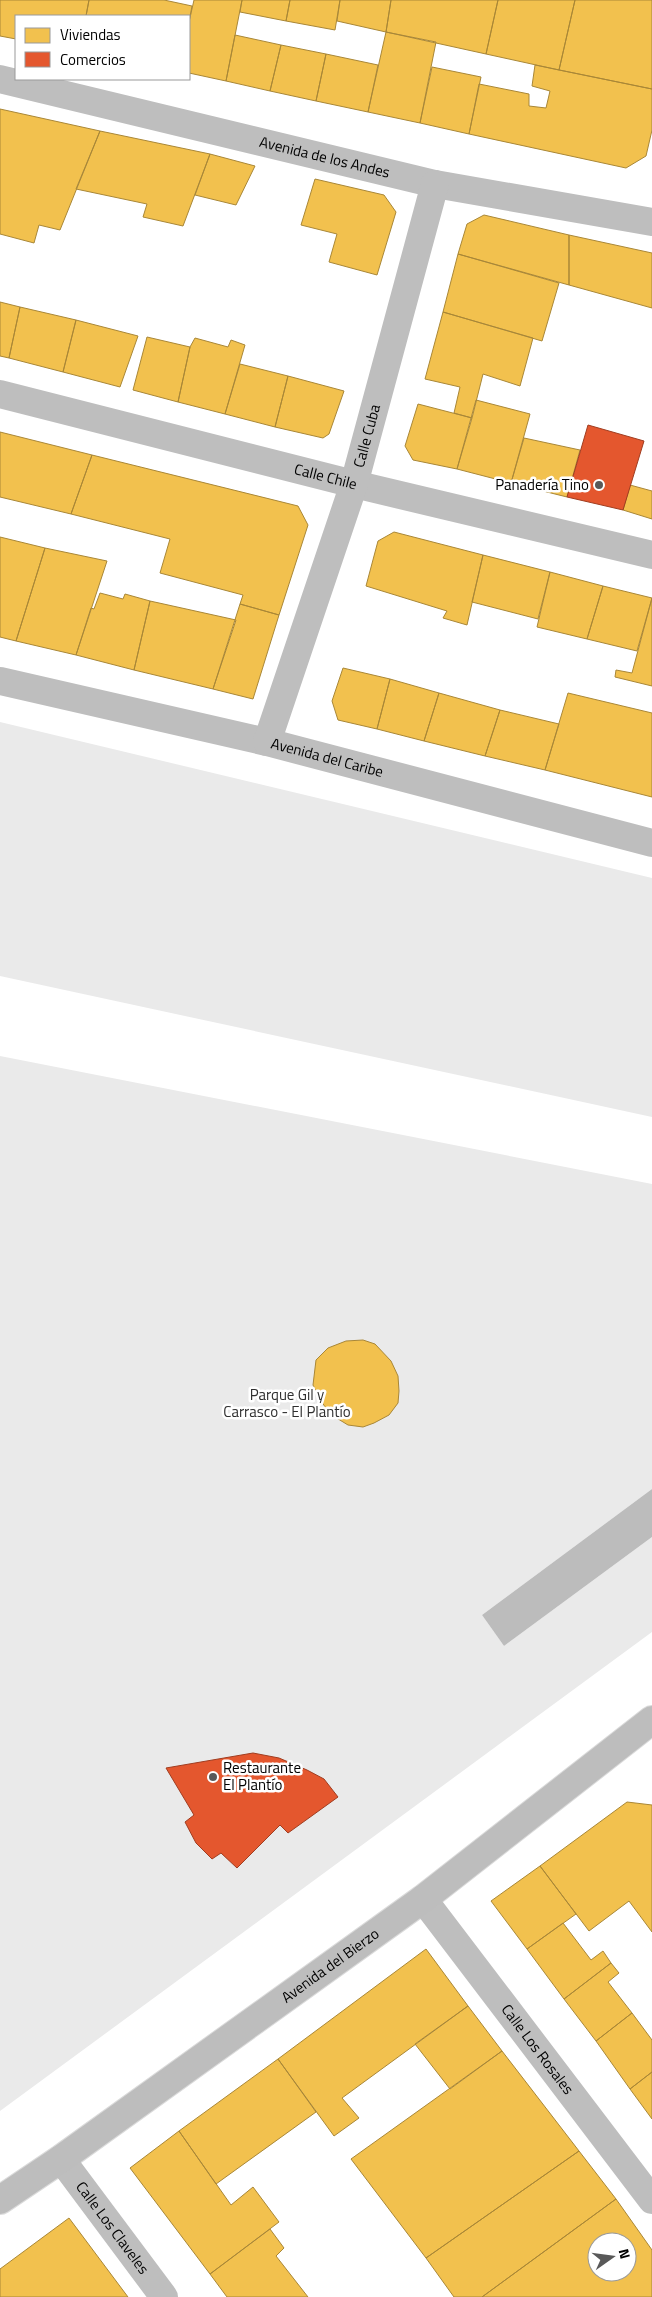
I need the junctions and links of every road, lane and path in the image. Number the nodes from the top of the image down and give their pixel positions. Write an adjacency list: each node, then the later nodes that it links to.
1 (0, 79): 2 (street, Avenida de los Andes)
2 (435, 184): 3 (street, Avenida de los Andes); 5 (street, Calle Cuba)
3 (651, 215)
4 (0, 394): 5 (street, Calle Chile)
5 (354, 484): 6 (street, Calle Chile); 8 (street, Calle Cuba)
6 (652, 555)
7 (0, 681): 8 (street, Avenida del Caribe)
8 (267, 742): 9 (street, Avenida del Caribe)
9 (652, 842)
10 (650, 1726): 11 (main road, Avenida del Bierzo)
11 (423, 1898): 12 (main road, Avenida del Bierzo); 14 (street, Calle Los Rosales)
12 (61, 2159): 13 (main road, Avenida del Bierzo); 15 (street, Calle Los Claveles)
13 (0, 2200)
14 (652, 2200)
15 (164, 2297)

